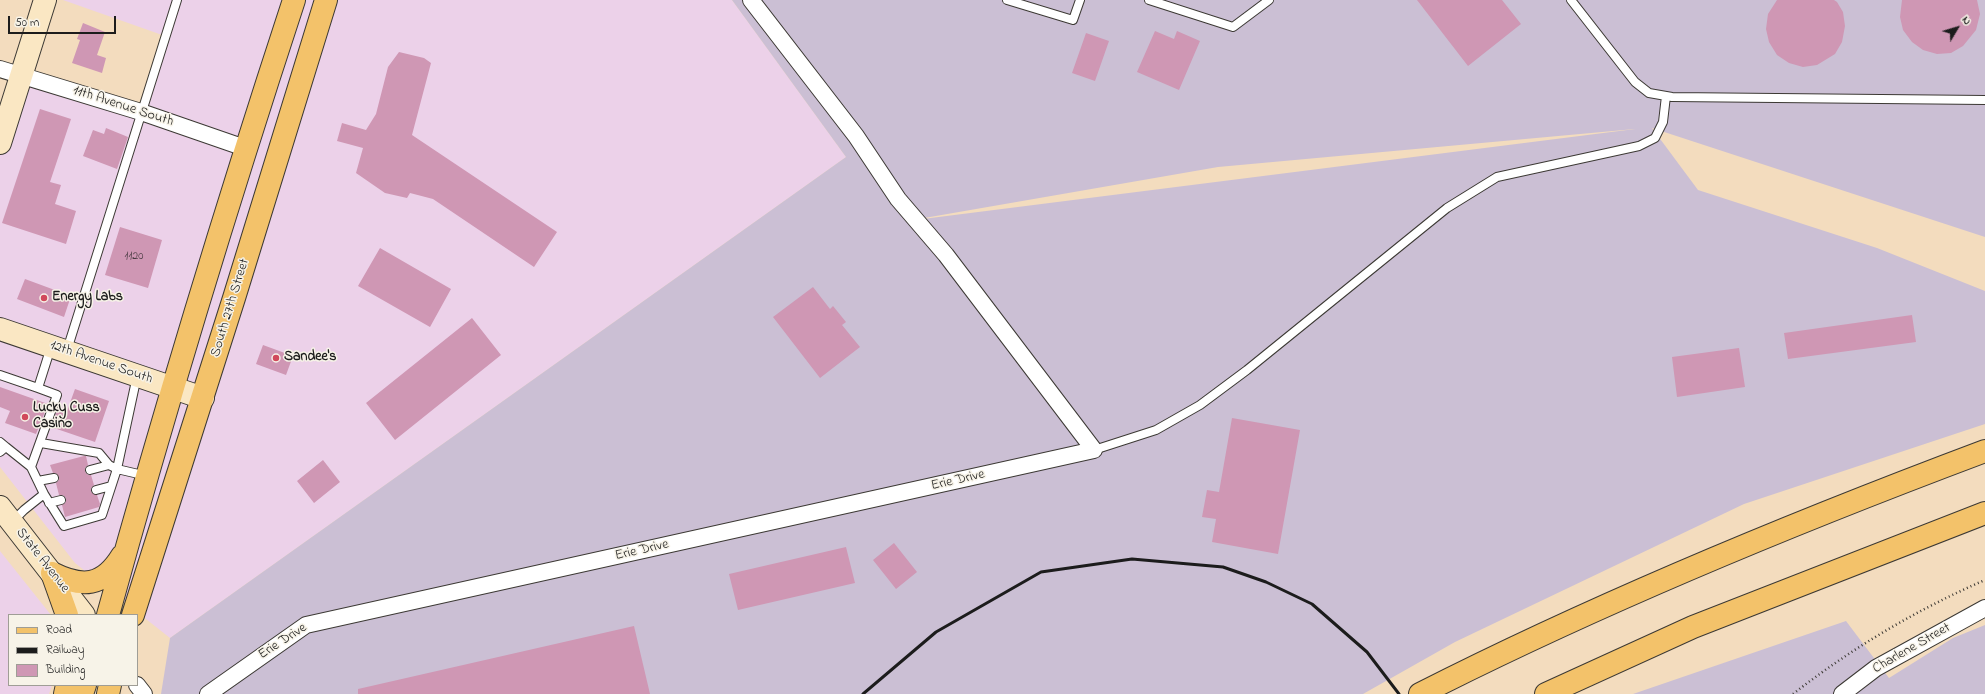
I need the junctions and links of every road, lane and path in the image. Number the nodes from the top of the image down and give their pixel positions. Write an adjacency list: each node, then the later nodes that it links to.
1 (45, 0): 12 (main road)
2 (177, 0): 15 (lane)
3 (294, 0): 17 (main road)
4 (326, 0): 24 (main road, South 27th Street)
5 (1007, 0): 6 (lane)
6 (1080, 0)
7 (1149, 0): 8 (lane)
8 (1269, 0)
9 (1571, 0): 13 (lane)
10 (756, 2): 27 (street)
11 (0, 69): 12 (street, 11th Avenue South)
12 (22, 75): 15 (street, 11th Avenue South); 16 (main road)
13 (1666, 96): 14 (lane); 27 (lane)
14 (1985, 100)
15 (141, 112): 17 (street, 11th Avenue South); 19 (lane)
16 (0, 143)
17 (246, 148): 22 (main road)
18 (0, 329): 19 (main road, 12th Avenue South)
19 (59, 348): 21 (main road, 12th Avenue South); 23 (lane)
20 (0, 375): 23 (lane)
21 (138, 375): 22 (main road, 12th Avenue South); 31 (lane)
22 (172, 387): 24 (main road, 12th Avenue South); 33 (main road)
23 (38, 388): 25 (lane)
24 (203, 398): 50 (main road, South 27th Street)
25 (41, 443): 29 (lane); 30 (lane)
26 (2, 447): 30 (lane)
27 (1094, 450): 53 (street, Erie Drive)
28 (1985, 451): 54 (main road)
29 (109, 465): 31 (lane); 32 (lane)
30 (31, 467): 35 (lane)
31 (116, 469): 33 (lane); 36 (lane)
32 (90, 470)
33 (147, 476): 43 (main road)
34 (54, 478): 35 (lane)
35 (38, 481): 38 (lane)
36 (111, 486): 37 (lane); 40 (lane)
37 (96, 490)
38 (44, 494): 40 (lane); 42 (lane)
39 (61, 500): 40 (lane)
40 (49, 503)
41 (1985, 513): 55 (main road)
42 (6, 514): 44 (main road, State Avenue)
43 (127, 547): 44 (main road); 49 (main road)
44 (52, 573): 47 (main road); 48 (main road, State Avenue)
45 (1985, 580): 56 (path)
46 (1985, 608): 57 (street, Charlene Street)
47 (67, 614)
48 (83, 614)
49 (108, 614)
50 (133, 614)
51 (138, 686): 52 (street)
52 (144, 694)
53 (208, 694)
54 (1420, 694)
55 (1546, 694)
56 (1793, 694)
57 (1842, 694)

